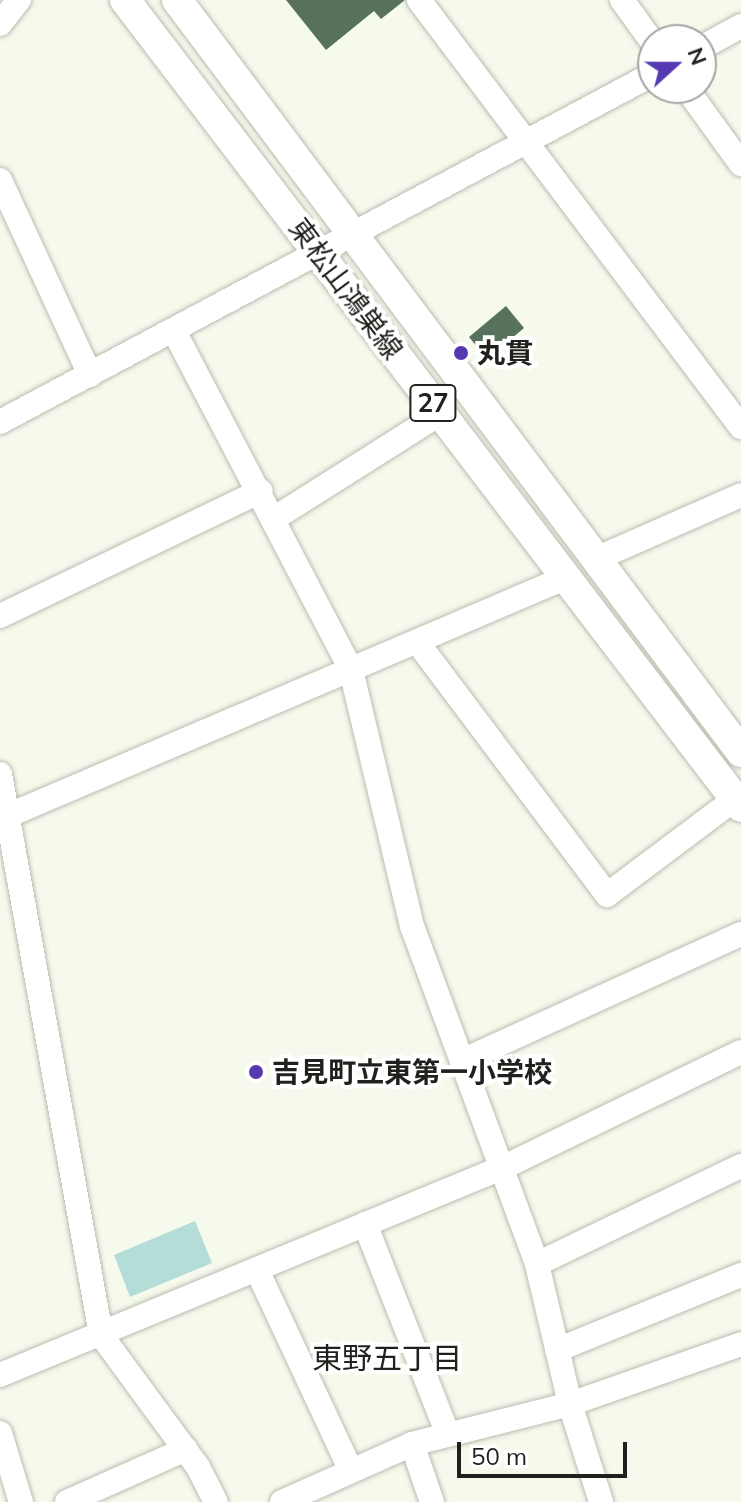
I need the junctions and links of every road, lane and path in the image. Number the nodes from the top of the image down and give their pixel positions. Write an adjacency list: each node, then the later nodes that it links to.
1 (19, 0): 6 (street)
2 (125, 0): 17 (main road, 東松山鴻巣線 / 27)
3 (177, 0): 16 (main road, 東松山鴻巣線 / 27)
4 (419, 0): 12 (street)
5 (622, 0): 7 (street)
6 (0, 24)
7 (639, 24)
8 (741, 26): 9 (street)
9 (717, 39)
10 (637, 82): 12 (street)
11 (698, 104): 13 (street)
12 (525, 141): 16 (street); 22 (street)
13 (741, 164)
14 (0, 180): 15 (street)
15 (9, 225): 19 (street)
16 (351, 238): 17 (street); 26 (main road, 東松山鴻巣線 / 27)
17 (320, 255): 18 (street); 20 (main road, 東松山鴻巣線 / 27)
18 (174, 331): 19 (street); 23 (street)
19 (90, 375): 21 (street)
20 (441, 413): 25 (street); 27 (main road, 東松山鴻巣線 / 27)
21 (0, 422)
22 (741, 427)
23 (261, 491): 25 (street); 28 (street)
24 (741, 495): 26 (street)
25 (275, 518): 30 (street)
26 (596, 559): 31 (main road, 東松山鴻巣線 / 27)
27 (567, 577): 29 (street); 33 (main road, 東松山鴻巣線 / 27)
28 (0, 616)
29 (418, 643): 30 (street); 33 (street)
30 (351, 670): 34 (street); 36 (street)
31 (741, 752)
32 (0, 774): 34 (street)
33 (738, 803)
34 (4, 817): 44 (street)
35 (741, 934): 36 (street)
36 (462, 1061): 39 (street)
37 (737, 1063): 39 (street)
38 (741, 1166): 41 (street)
39 (504, 1167): 40 (street); 41 (street)
40 (365, 1224): 42 (street); 49 (street)
41 (537, 1264): 46 (street)
42 (257, 1270): 44 (street); 53 (street)
43 (741, 1275): 46 (street)
44 (101, 1335): 47 (street); 52 (street)
45 (741, 1344): 48 (street)
46 (557, 1350): 48 (street)
47 (0, 1375)
48 (570, 1404): 49 (street); 59 (street)
49 (447, 1432): 51 (street)
50 (0, 1433): 54 (street)
51 (412, 1444): 53 (street); 58 (street)
52 (186, 1449): 55 (street); 56 (street)
53 (351, 1471): 57 (street)
54 (21, 1502)
55 (67, 1502)
56 (216, 1502)
57 (282, 1502)
58 (432, 1502)
59 (601, 1502)

